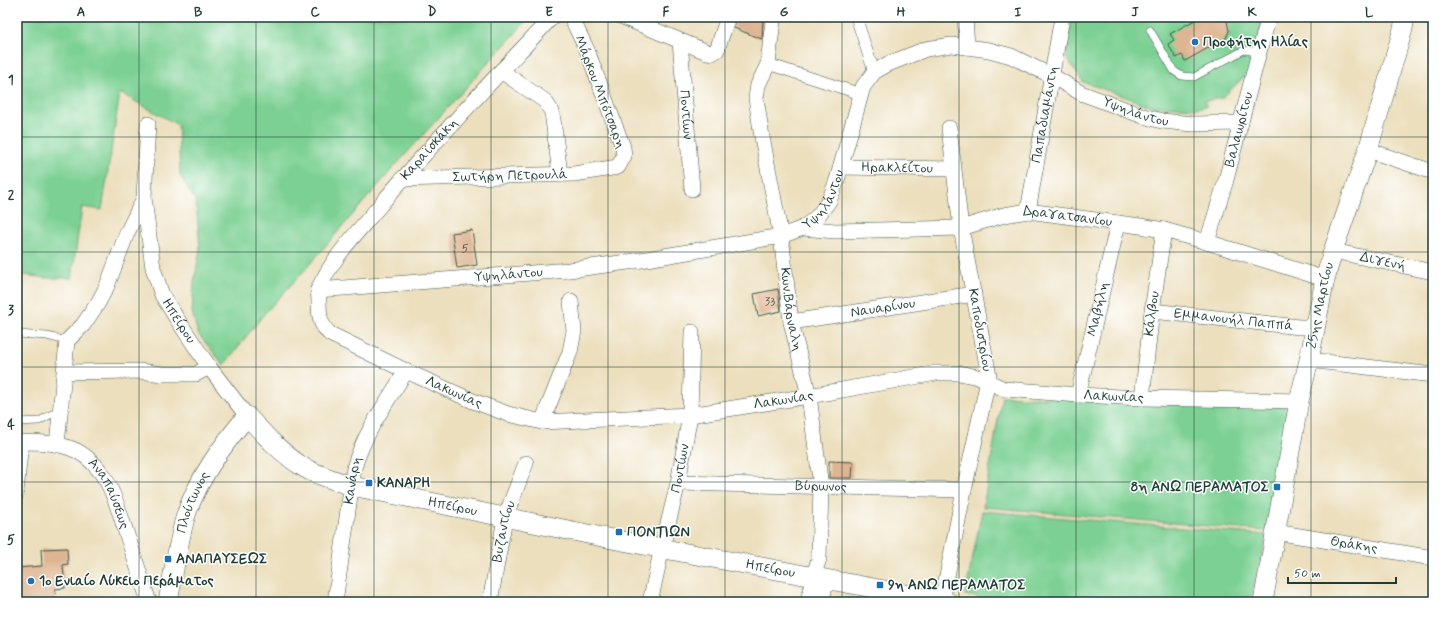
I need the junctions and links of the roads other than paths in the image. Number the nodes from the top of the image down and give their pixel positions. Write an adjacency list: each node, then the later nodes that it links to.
1 (552, 17): 16 (street, Καραϊσκάκη)
2 (571, 17): 24 (street, Μάρκου Μπότσαρη)
3 (624, 17): 12 (street)
4 (728, 17): 12 (street)
5 (772, 17): 15 (street, Κων.Βάρναλη)
6 (856, 17): 17 (street)
7 (965, 17): 13 (street)
8 (1062, 17): 18 (street, Παπαδιαμάντη)
9 (1269, 17): 14 (street, Βαλαωρίτου)
10 (1405, 17): 23 (street, 25ης Μαρτίου)
11 (1150, 30): 14 (lane)
12 (680, 41): 30 (street, Ποντίων)
13 (967, 47): 17 (street, Υψηλάντου); 18 (street, Υψηλάντου)
14 (1259, 52): 20 (street, Βαλαωρίτου)
15 (768, 64): 19 (street); 37 (street, Κων.Βάρναλη)
16 (501, 71): 28 (street); 29 (street, Καραϊσκάκη)
17 (874, 72): 19 (street, Υψηλάντου)
18 (1052, 76): 20 (street, Υψηλάντου); 32 (street, Παπαδιαμάντη)
19 (861, 94): 25 (street, Υψηλάντου)
20 (1241, 123): 38 (street, Βαλαωρίτου)
21 (148, 124): 31 (street, Ηπείρου)
22 (949, 128): 26 (street, Καποδιστρίου)
23 (1368, 150): 27 (street); 39 (street, 25ης Μαρτίου)
24 (618, 167): 28 (street, Σωτήρη Πετρουλά)
25 (841, 167): 26 (street, Ηρακλείτου); 34 (street, Υψηλάντου)
26 (953, 169): 35 (street, Καποδιστρίου)
27 (1433, 172)
28 (560, 174): 29 (street, Σωτήρη Πετρουλά)
29 (402, 179): 42 (street, Καραϊσκάκη)
30 (692, 189)
31 (144, 198): 50 (street); 52 (street, Ηπείρου)
32 (1028, 211): 33 (street, Δραγατσανίου); 35 (street, Δραγατσανίου)
33 (1118, 223): 36 (street, Δραγατσανίου); 57 (street, Μαβήλη)
34 (803, 228): 35 (street, Δραγατσανίου); 37 (street, Υψηλάντου)
35 (961, 228): 43 (street, Καποδιστρίου)
36 (1164, 230): 38 (street, Δραγατσανίου); 45 (street, Κάλβου)
37 (781, 236): 42 (street, Υψηλάντου); 46 (street, Κων.Βάρναλη)
38 (1207, 242): 41 (street, Δραγατσανίου)
39 (1333, 251): 40 (street, Διγενή); 41 (street, 25ης Μαρτίου)
40 (1433, 272)
41 (1325, 279): 47 (street, 25ης Μαρτίου)
42 (318, 290): 53 (street, Λακωνίας)
43 (974, 294): 46 (street, Ναυαρίνου); 56 (street, Καποδιστρίου)
44 (571, 300): 65 (street)
45 (1152, 311): 47 (street, Εμμανουήλ Παππά); 59 (street, Κάλβου)
46 (791, 322): 58 (street, Κων.Βάρναλη)
47 (1316, 328): 51 (street, 25ης Μαρτίου)
48 (692, 332): 62 (street, Ποντίων)
49 (17, 334): 50 (lane)
50 (67, 341): 54 (street)
51 (1309, 360): 55 (street); 60 (street, 25ης Μαρτίου)
52 (209, 367): 54 (street); 63 (street, Ηπείρου)
53 (406, 371): 65 (street, Λακωνίας); 70 (street, Κανάρη)
54 (65, 372): 61 (street)
55 (1433, 375)
56 (988, 382): 57 (street, Λακωνίας); 58 (street, Λακωνίας); 72 (street, Καποδιστρίου)
57 (1078, 395): 59 (street, Λακωνίας)
58 (808, 396): 62 (street, Λακωνίας); 71 (street, Κων.Βάρναλη)
59 (1142, 398): 60 (street, Λακωνίας)
60 (1299, 400): 75 (street, 25ης Μαρτίου)
61 (61, 409): 64 (lane); 67 (street)
62 (690, 415): 65 (street, Λακωνίας); 69 (street, Ποντίων)
63 (247, 416): 70 (street, Ηπείρου); 81 (street, Πλούτωνος)
64 (17, 422)
65 (542, 422)
66 (21, 442): 67 (street, Αναπαύσεως); 73 (lane)
67 (58, 445): 80 (street, Αναπαύσεως)
68 (526, 463): 74 (street, Βυζαντίου)
69 (678, 484): 71 (street, Βύρωνος); 76 (street, Ποντίων)
70 (352, 486): 74 (street, Ηπείρου); 82 (street, Κανάρη)
71 (821, 487): 72 (street, Βύρωνος); 78 (street, Κων.Βάρναλη)
72 (964, 490): 79 (street, Καποδιστρίου)
73 (17, 504)
74 (505, 518): 76 (street, Ηπείρου); 83 (street, Βυζαντίου)
75 (1275, 532): 77 (street, Θράκης); 87 (street, 25ης Μαρτίου)
76 (662, 548): 78 (street, Ηπείρου); 84 (street, Ποντίων)
77 (1433, 558)
78 (820, 578): 79 (street, Ηπείρου); 85 (street, Κων.Βάρναλη); 86 (street, Κων.Βάρναλη)
79 (945, 601)
80 (149, 602)
81 (168, 602)
82 (335, 602)
83 (490, 602)
84 (650, 602)
85 (808, 602)
86 (822, 602)
87 (1263, 602)

